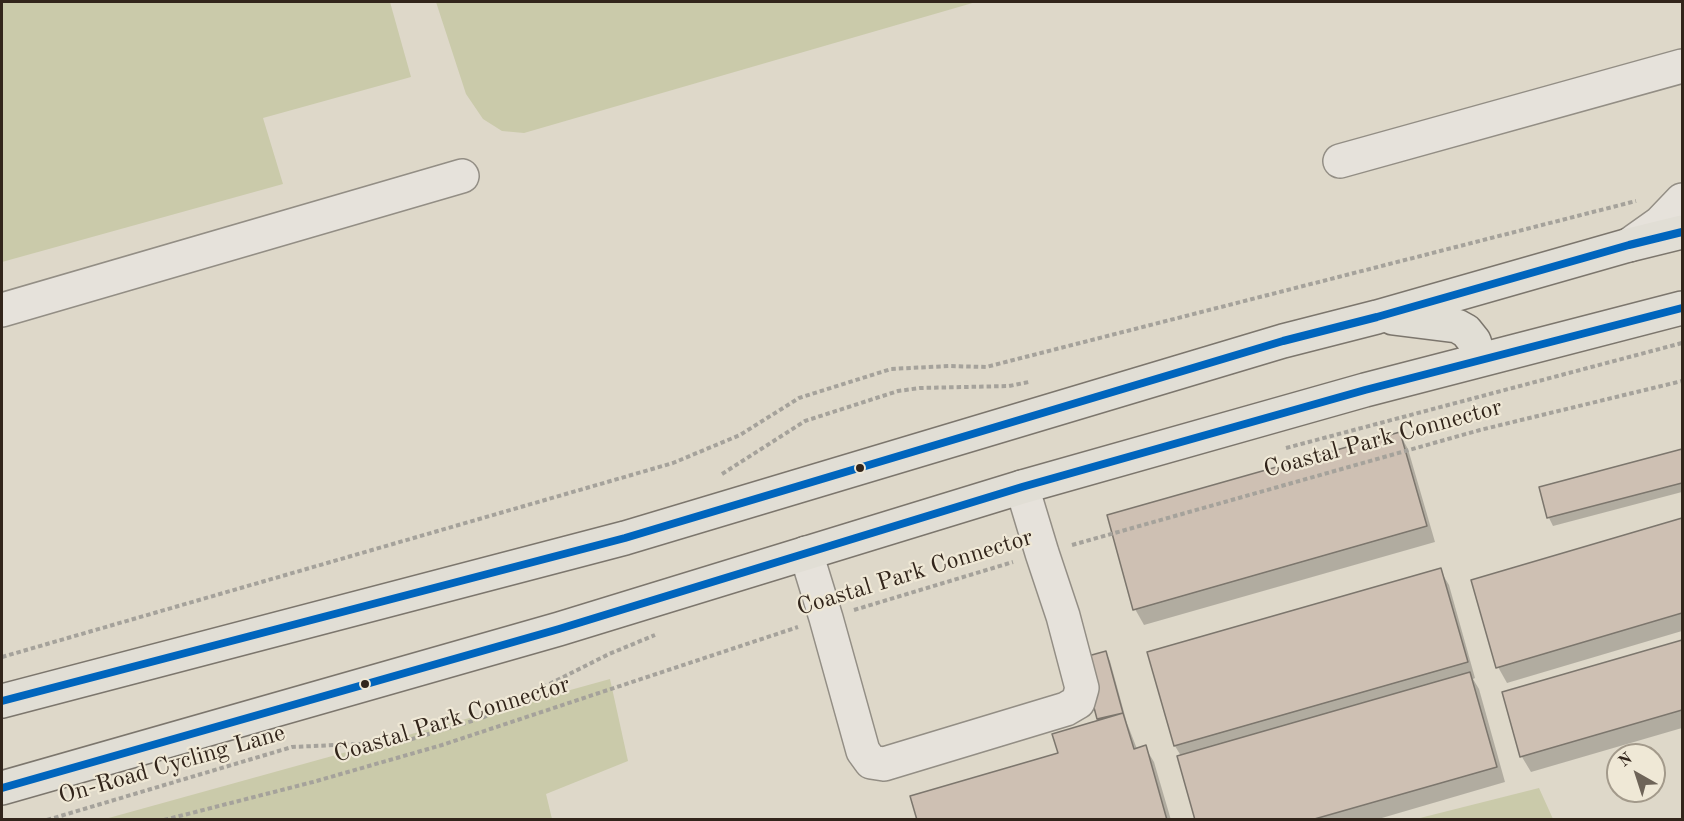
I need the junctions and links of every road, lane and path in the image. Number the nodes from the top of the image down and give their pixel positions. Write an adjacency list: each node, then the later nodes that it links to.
1 (1683, 66): 2 (street)
2 (1340, 160)
3 (462, 176): 9 (street)
4 (1638, 200): 20 (path)
5 (1683, 200): 7 (street)
6 (1683, 232): 7 (main road)
7 (1629, 245): 10 (main road)
8 (1683, 308): 12 (main road)
9 (2, 310)
10 (1377, 316): 12 (main road); 21 (main road)
11 (1683, 343): 14 (path)
12 (1472, 362): 15 (main road)
13 (1683, 381): 17 (path, Coastal Park Connector)
14 (1280, 449)
15 (1022, 487): 16 (main road); 17 (street)
16 (806, 553): 18 (street); 22 (main road)
17 (1042, 553): 18 (path, Coastal Park Connector); 18 (street)
18 (826, 618): 24 (path, Coastal Park Connector)
19 (662, 631): 23 (path, On-Road Cycling Lane)
20 (2, 657)
21 (2, 701)
22 (2, 788)
23 (47, 819)
24 (164, 819)

